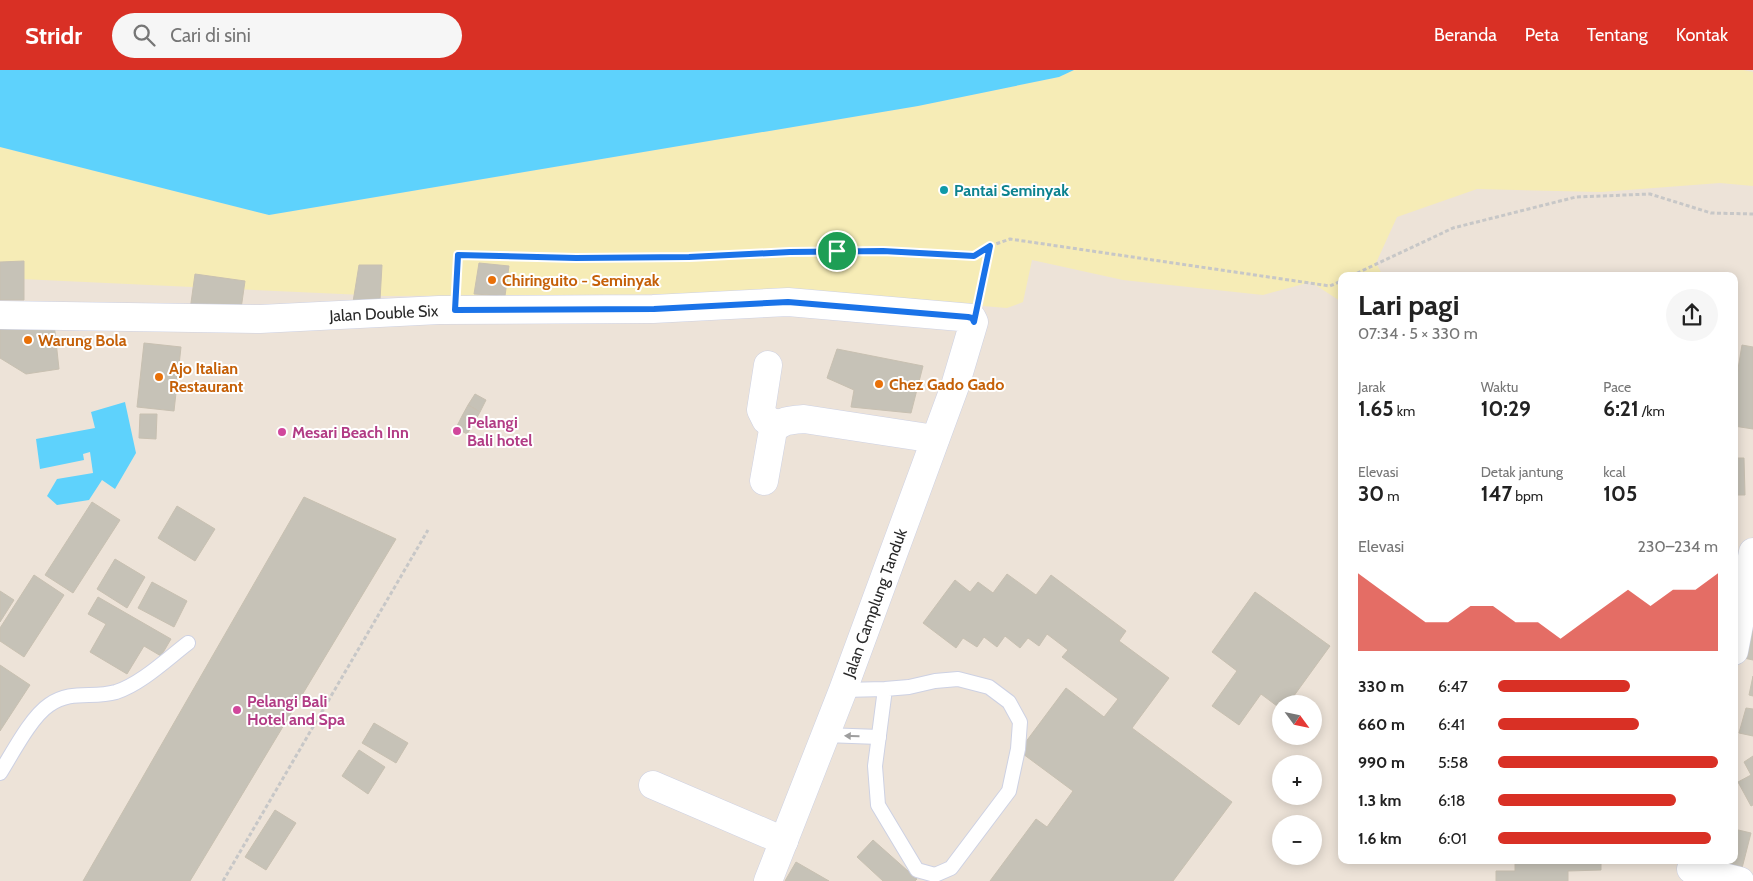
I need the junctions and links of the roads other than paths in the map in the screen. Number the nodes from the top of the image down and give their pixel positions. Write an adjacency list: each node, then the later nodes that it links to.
1 (0, 315): 2 (street, Jalan Double Six)
2 (974, 322): 5 (street, Jalan Camplung Tanduk)
3 (768, 364): 4 (street)
4 (778, 424): 5 (street); 6 (street)
5 (935, 439): 11 (street, Jalan Camplung Tanduk)
6 (764, 481)
7 (1753, 552): 8 (street)
8 (1738, 630)
9 (188, 643): 14 (lane)
10 (885, 689): 11 (lane); 13 (lane); 13 (lane)
11 (843, 690): 12 (street, Jalan Camplung Tanduk)
12 (825, 735): 13 (lane, one-way to 12); 16 (street, Jalan Camplung Tanduk)
13 (879, 737)
14 (0, 773)
15 (652, 785): 16 (street)
16 (784, 841): 18 (street, Jalan Camplung Tanduk)
17 (1691, 870): 19 (street)
18 (768, 881)
19 (1740, 881)

